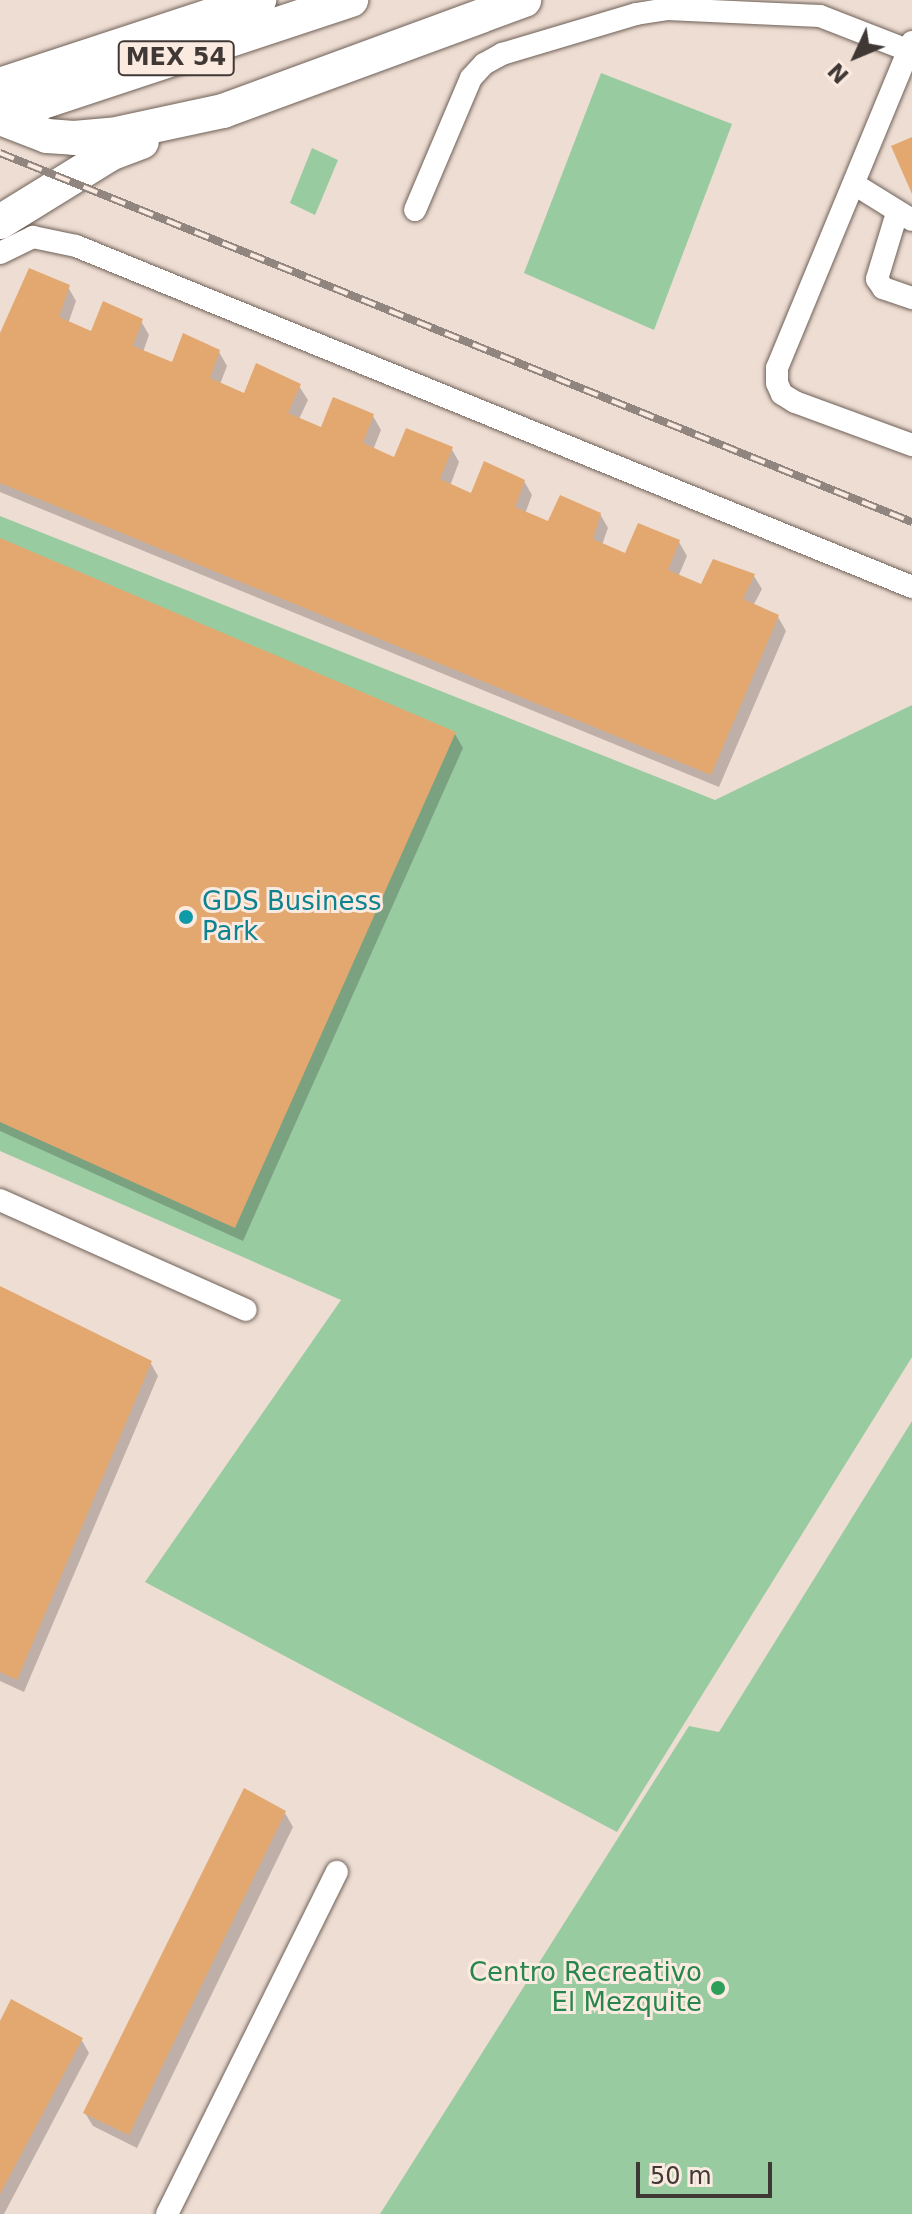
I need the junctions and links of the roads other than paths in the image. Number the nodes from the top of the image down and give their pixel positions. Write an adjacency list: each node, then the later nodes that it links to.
1 (259, 0): 5 (highway, MEX 54)
2 (351, 0): 7 (highway, MEX 54)
3 (524, 0): 6 (highway)
4 (910, 46): 8 (lane); 9 (lane)
5 (0, 85)
6 (223, 111): 7 (highway); 11 (highway)
7 (0, 117)
8 (854, 184): 10 (lane); 14 (lane)
9 (415, 210)
10 (905, 216): 13 (lane)
11 (0, 222)
12 (0, 253): 15 (lane)
13 (912, 298)
14 (912, 445)
15 (912, 587)
16 (0, 1200): 17 (lane)
17 (246, 1310)
18 (337, 1872): 19 (lane)
19 (167, 2214)

